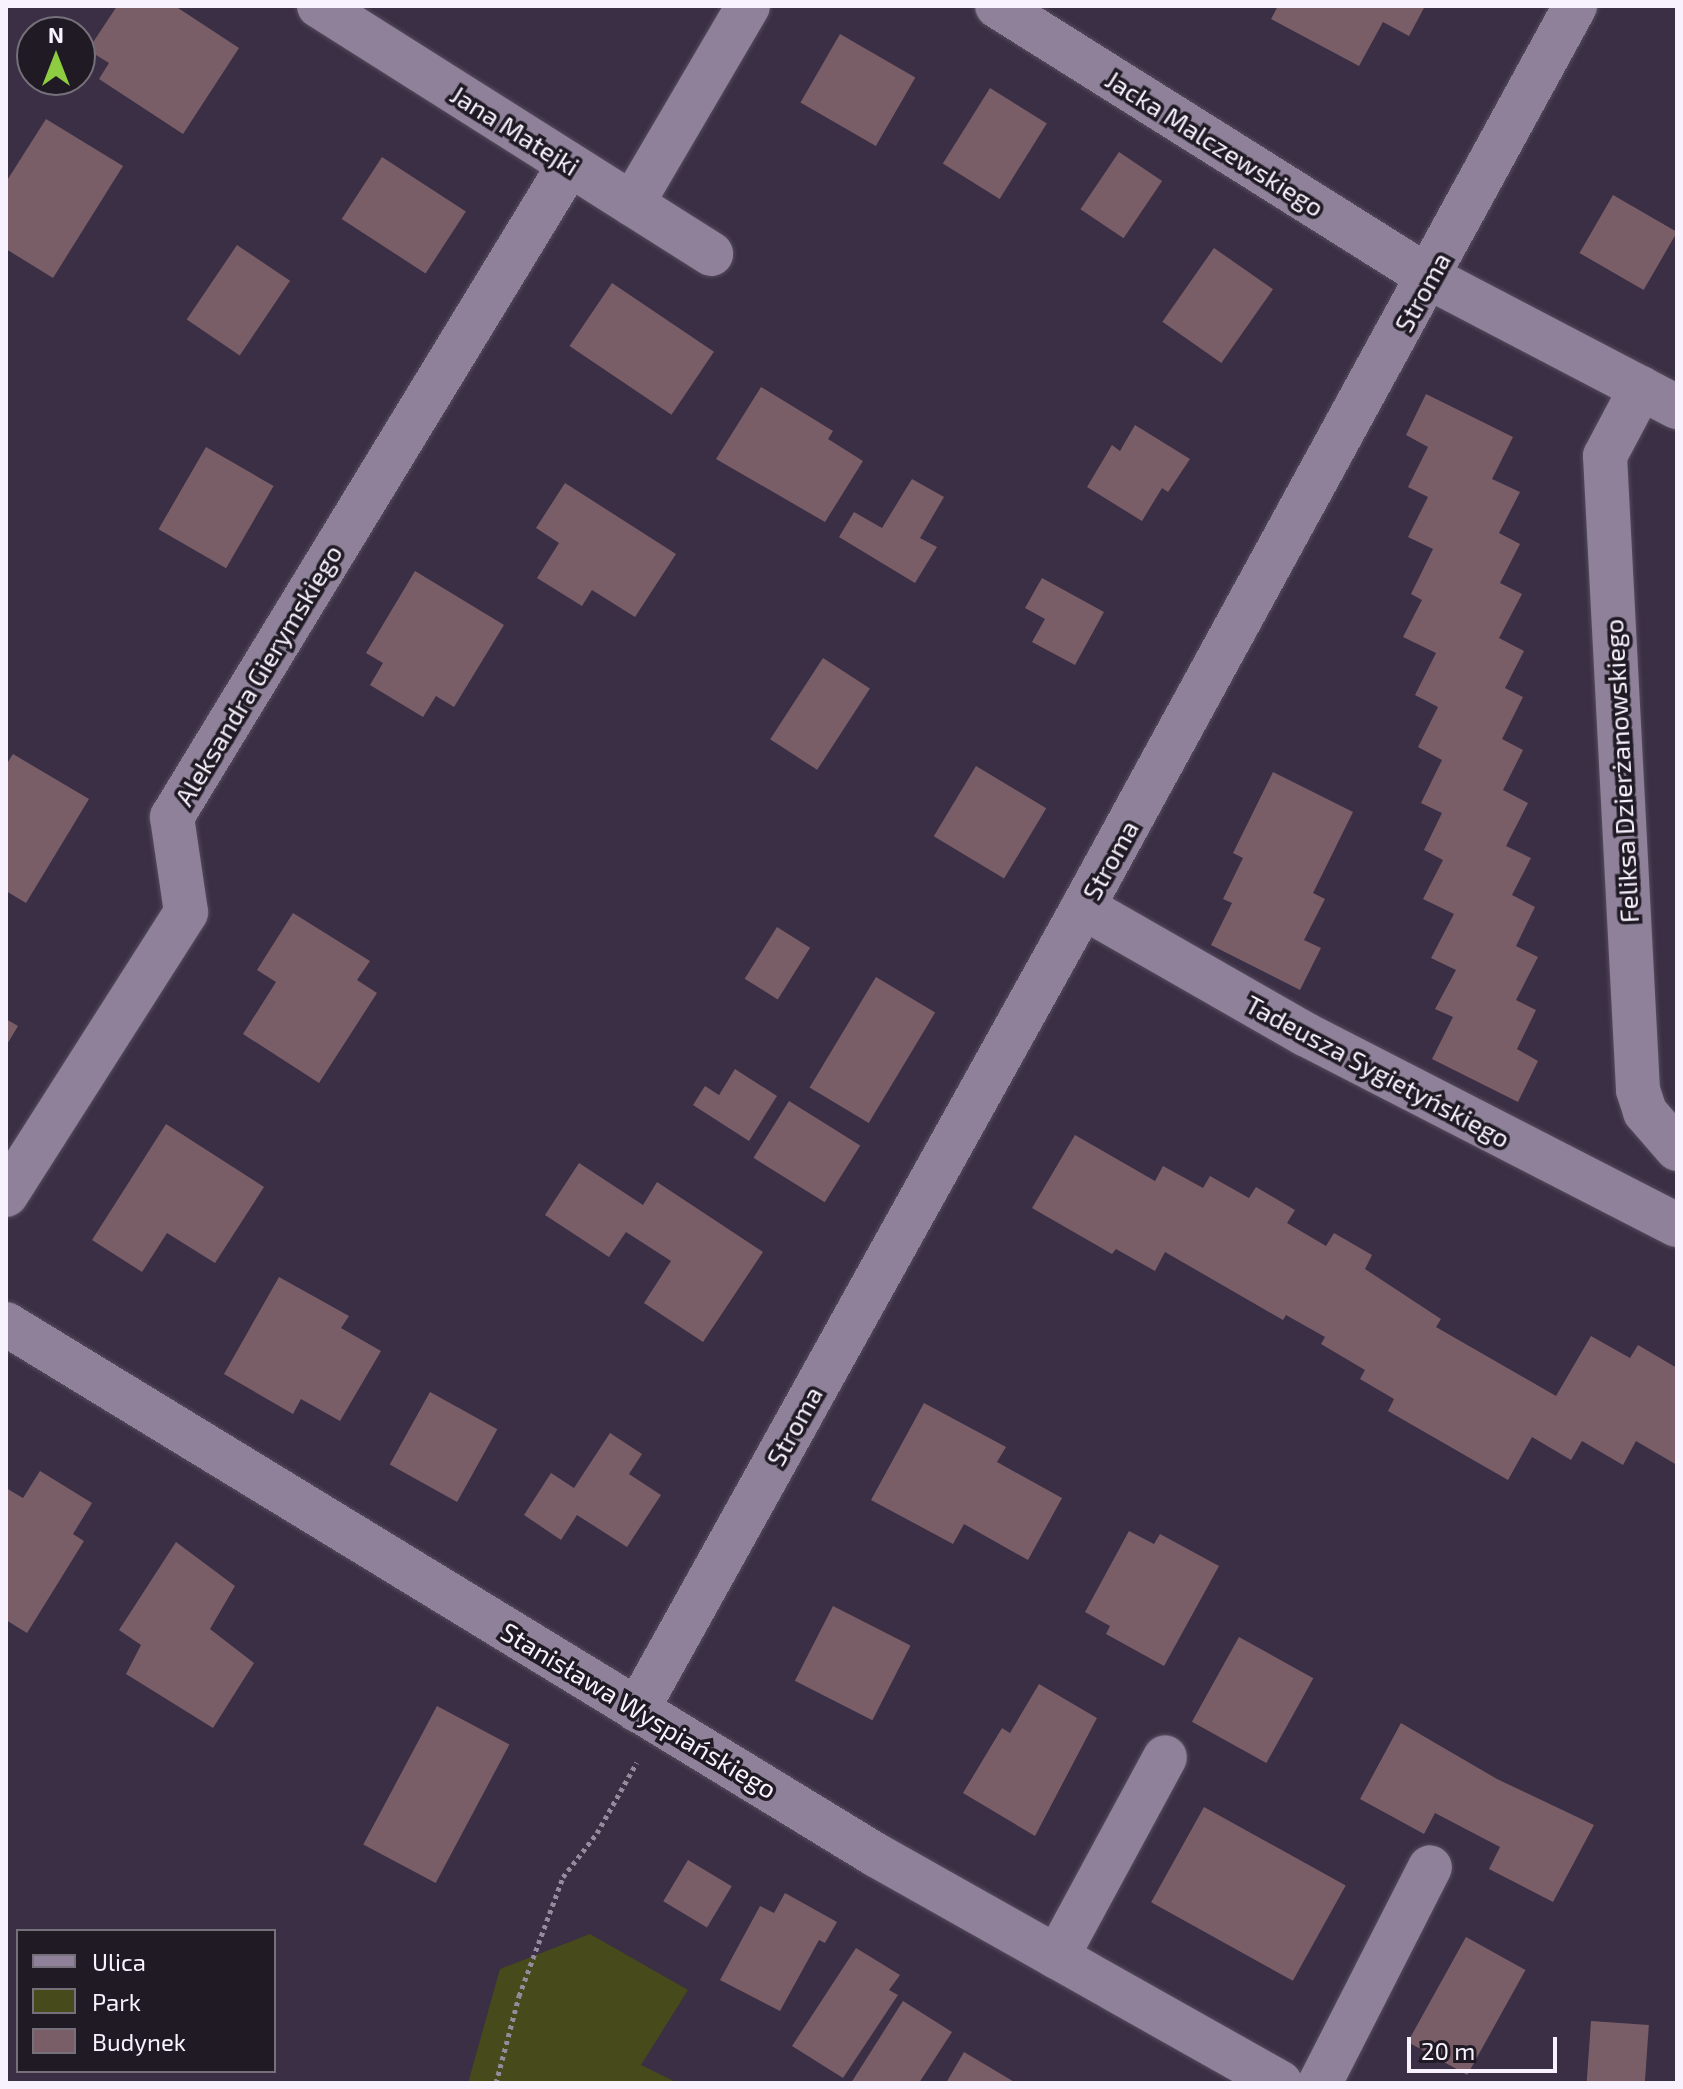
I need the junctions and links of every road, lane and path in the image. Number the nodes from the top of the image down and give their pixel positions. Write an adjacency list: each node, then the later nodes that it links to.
1 (319, 6): 5 (street, Jana Matejki)
2 (748, 6): 6 (street)
3 (997, 6): 8 (street, Jacka Malczewskiego)
4 (1575, 6): 8 (street, Stroma)
5 (569, 165): 6 (street, Jana Matejki); 12 (street, Aleksandra Gierymskiego)
6 (632, 204): 7 (street, Jana Matejki)
7 (711, 254)
8 (1432, 279): 9 (street, Jacka Malczewskiego); 10 (street, Stroma)
9 (1659, 398): 11 (street, Feliksa Dzierżanowskiego)
10 (1083, 907): 13 (street, Tadeusza Sygietyńskiego); 15 (street, Stroma)
11 (1677, 1149)
12 (6, 1195)
13 (1677, 1225)
14 (6, 1324): 15 (street, Stanisława Wyspiańskiego)
15 (649, 1717): 18 (street, Stanisława Wyspiańskiego); 19 (path)
16 (1165, 1757): 18 (street)
17 (1430, 1867): 21 (street)
18 (1057, 1957): 20 (street, Stanisława Wyspiańskiego)
19 (496, 2083)
20 (1280, 2083)
21 (1320, 2083)

